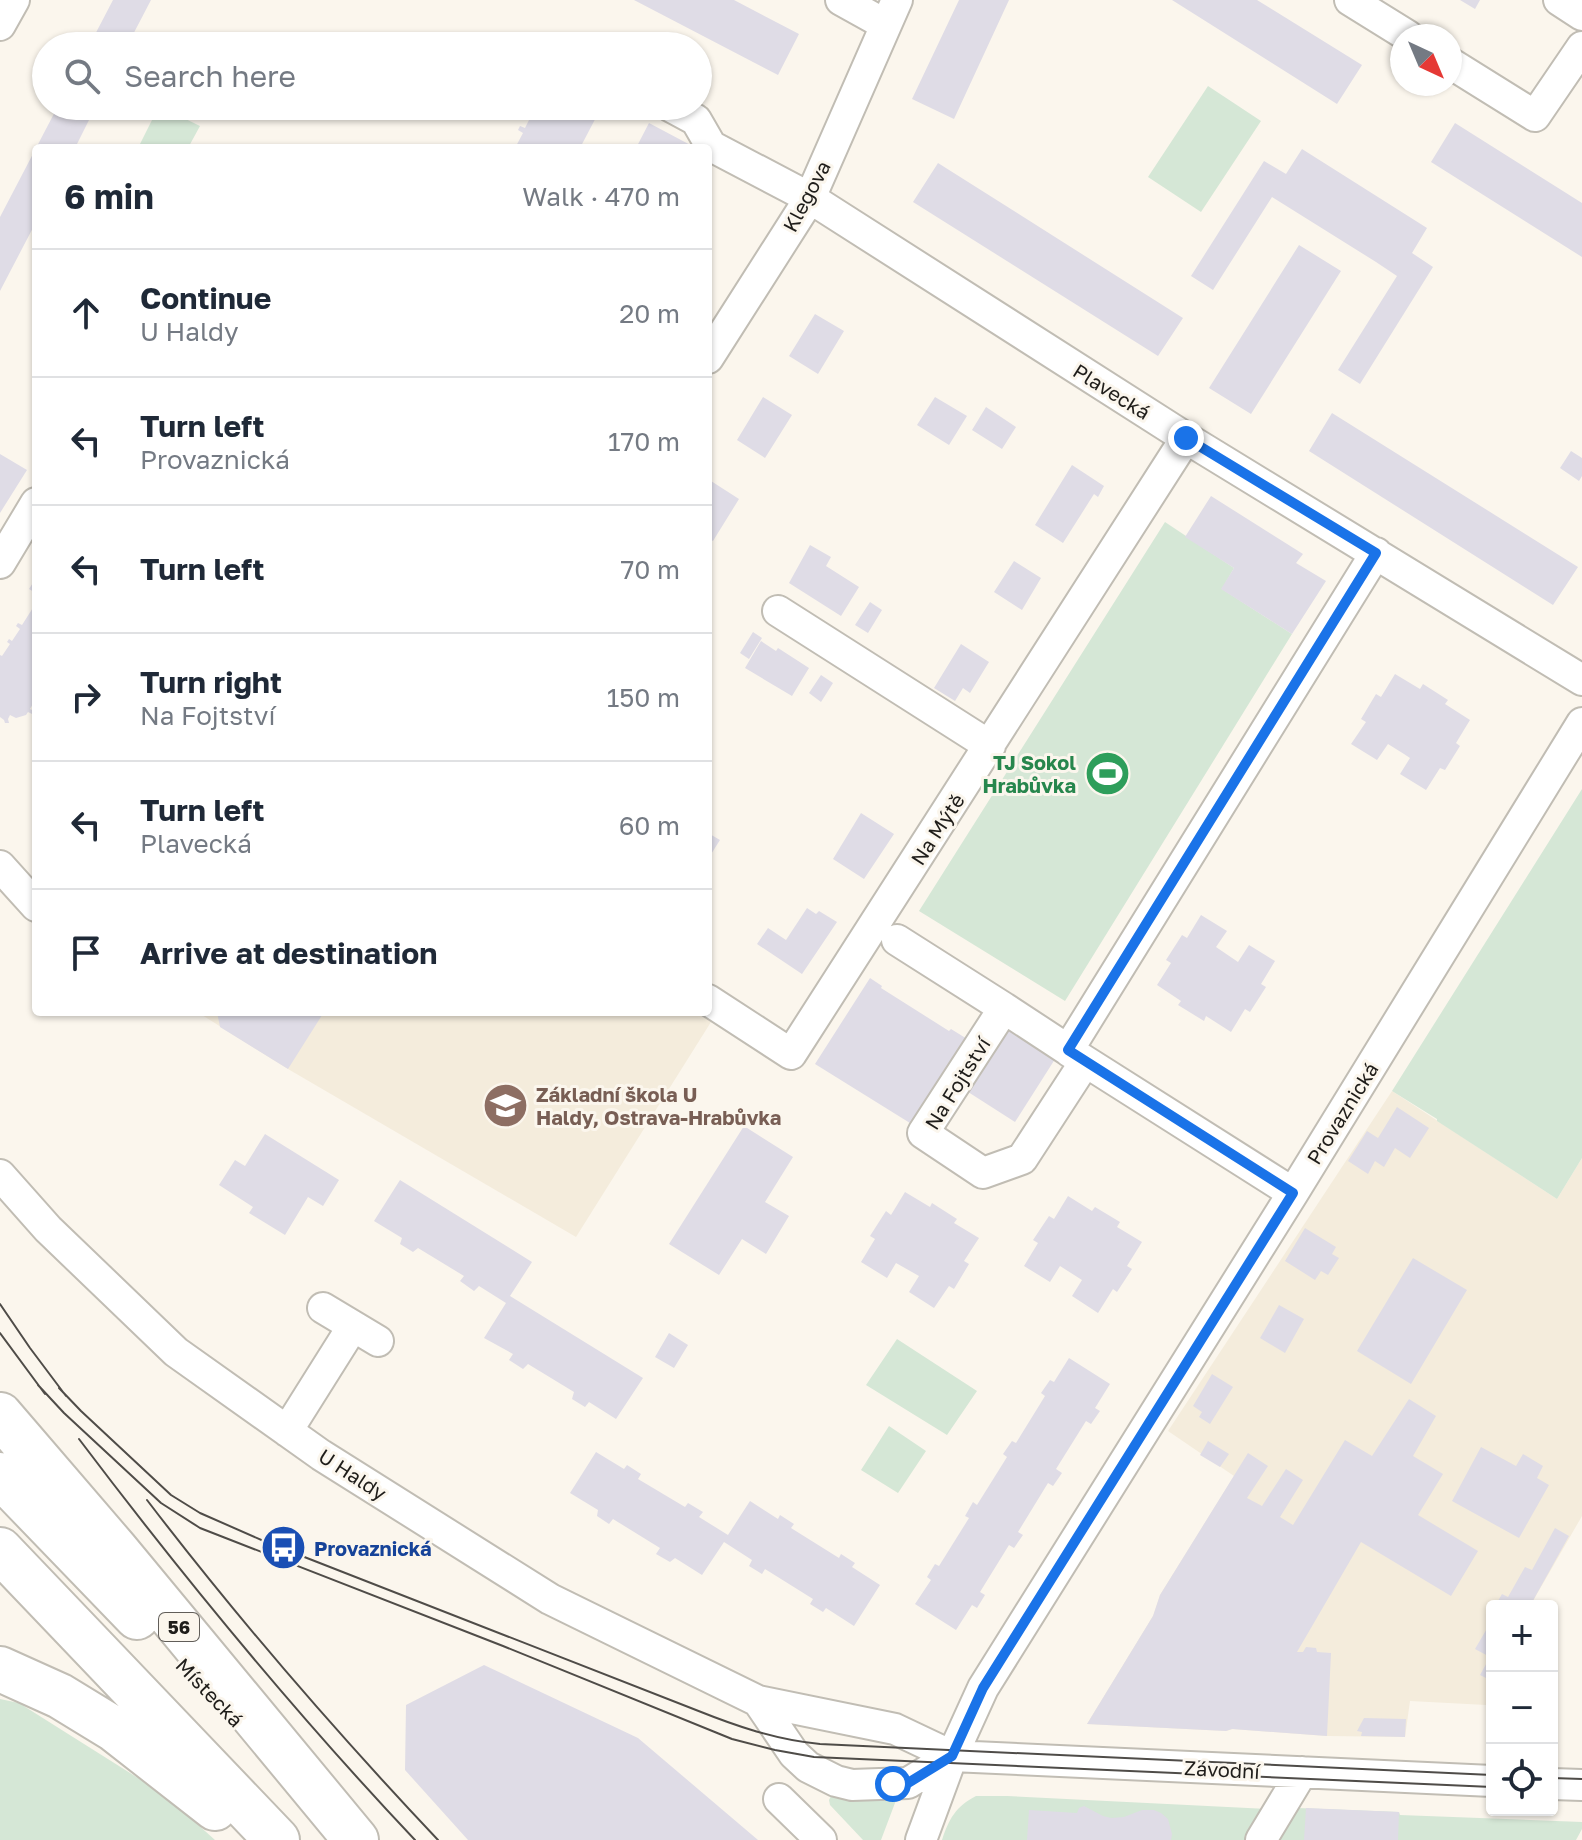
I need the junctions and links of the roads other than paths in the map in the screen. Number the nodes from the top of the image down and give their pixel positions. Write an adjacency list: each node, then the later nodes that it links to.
1 (14, 0): 7 (street)
2 (841, 0): 5 (street, Klegova)
3 (1350, 0): 8 (street)
4 (1559, 0): 6 (street)
5 (891, 12): 14 (street, Klegova)
6 (1582, 15)
7 (0, 25)
8 (1390, 25)
9 (1582, 47): 10 (street)
10 (1462, 70)
11 (696, 120): 12 (street, Plavecká)
12 (710, 144)
13 (712, 147): 14 (street, Plavecká)
14 (810, 198): 15 (street, Klegova); 16 (street, Plavecká)
15 (712, 352)
16 (1186, 438): 18 (street, Plavecká); 23 (street, Na Mýtě)
17 (32, 510): 19 (street)
18 (1376, 553): 21 (street, Plavecká); 29 (street, Na Fojtství)
19 (0, 563)
20 (778, 611): 23 (street)
21 (1582, 680)
22 (1582, 723): 31 (street, Provaznická)
23 (990, 746): 27 (street, Na Mýtě)
24 (0, 866): 25 (street)
25 (32, 902)
26 (897, 940): 28 (street)
27 (712, 1003)
28 (1004, 1008): 29 (street); 29 (street, Na Fojtství)
29 (1077, 1056): 31 (street)
30 (0, 1175): 34 (street, U Haldy)
31 (1293, 1193): 39 (street, Provaznická)
32 (323, 1308): 34 (street)
33 (0, 1415): 47 (highway, 56)
34 (287, 1431): 38 (street, U Haldy)
35 (0, 1475): 47 (highway, Místecká / 56)
36 (0, 1550): 46 (highway)
37 (0, 1669): 45 (highway)
38 (758, 1701): 39 (street, U Haldy); 39 (street, U Haldy)
39 (952, 1756): 40 (street, Závodní); 49 (street, Provaznická)
40 (1302, 1772): 41 (street, Závodní); 50 (street)
41 (1486, 1781)
42 (1558, 1784): 43 (street)
43 (1582, 1785)
44 (779, 1799): 48 (street)
45 (257, 1840)
46 (277, 1840)
47 (355, 1840)
48 (821, 1840)
49 (921, 1840)
50 (1261, 1840)

